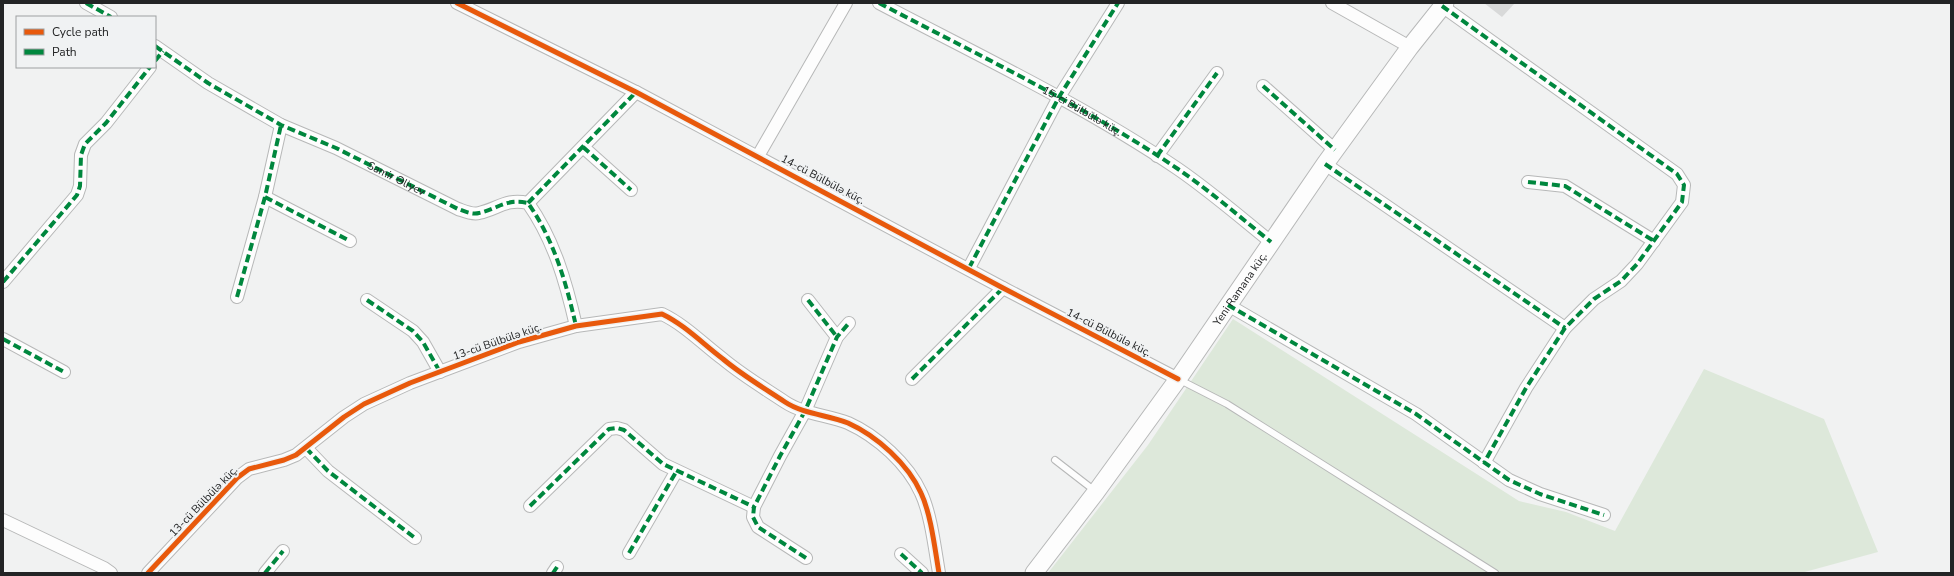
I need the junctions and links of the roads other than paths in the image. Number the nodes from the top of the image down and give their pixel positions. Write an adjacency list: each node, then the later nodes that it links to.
1 (86, 3): 8 (street)
2 (457, 3): 14 (street, 14-cü Bülbülə küç.)
3 (846, 3): 18 (street)
4 (879, 3): 15 (street, 15-ci Bülbülə küç.)
5 (1118, 3): 15 (street)
6 (1332, 3): 9 (street)
7 (1443, 5): 9 (street, Yeni Ramana küç.); 26 (street)
8 (109, 16)
9 (1410, 47): 20 (street, Yeni Ramana küç.)
10 (158, 53): 16 (street, Samir Əliyev)
11 (149, 68): 29 (street)
12 (1218, 73): 19 (street)
13 (1263, 86): 20 (street)
14 (636, 92): 17 (street); 18 (street, 14-cü Bülbülə küç.)
15 (1059, 97): 19 (street, 15-ci Bülbülə küç.); 28 (street)
16 (281, 125): 23 (street); 24 (street, Samir Əliyev)
17 (583, 147): 22 (street); 24 (street)
18 (758, 156): 28 (street, 14-cü Bülbülə küç.)
19 (1157, 156): 27 (street, 15-ci Bülbülə küç.)
20 (1330, 157): 27 (street, Yeni Ramana küç.); 37 (street)
21 (1528, 182): 26 (street)
22 (631, 190)
23 (265, 197): 25 (street); 31 (street)
24 (528, 203): 36 (street)
25 (350, 241)
26 (1654, 241): 37 (street)
27 (1271, 242): 34 (street, Yeni Ramana küç.)
28 (969, 268): 30 (street, 14-cü Bülbülə küç.)
29 (5, 275)
30 (1003, 288): 42 (street); 43 (street, 14-cü Bülbülə küç.)
31 (237, 298)
32 (367, 300): 41 (street)
33 (808, 300): 38 (street)
34 (1228, 305): 43 (street, Yeni Ramana küç.); 47 (street)
35 (848, 323): 38 (street)
36 (576, 326): 41 (street, 13-cü Bülbülə küç.); 44 (street, 13-cü Bülbülə küç.)
37 (1565, 328): 47 (street)
38 (837, 336): 44 (street)
39 (3, 339): 40 (street)
40 (64, 372)
41 (440, 372): 45 (street, 13-cü Bülbülə küç.)
42 (912, 379)
43 (1178, 379): 49 (street, Yeni Ramana küç.); 65 (lane)
44 (805, 411): 51 (street); 63 (street, 13-cü Bülbülə küç.)
45 (306, 448): 54 (street); 60 (street, 13-cü Bülbülə küç.)
46 (1055, 460): 49 (lane)
47 (1484, 463): 52 (street)
48 (676, 472): 50 (street); 51 (street); 56 (street)
49 (1096, 492): 64 (street, Yeni Ramana küç.)
50 (530, 506)
51 (754, 507): 58 (street)
52 (1604, 515)
53 (3, 520): 59 (street)
54 (415, 538)
55 (284, 551): 61 (street)
56 (629, 553)
57 (901, 554): 62 (street)
58 (806, 558)
59 (111, 573)
60 (148, 573)
61 (265, 573)
62 (922, 573)
63 (939, 573)
64 (1034, 573)
65 (1495, 573)

